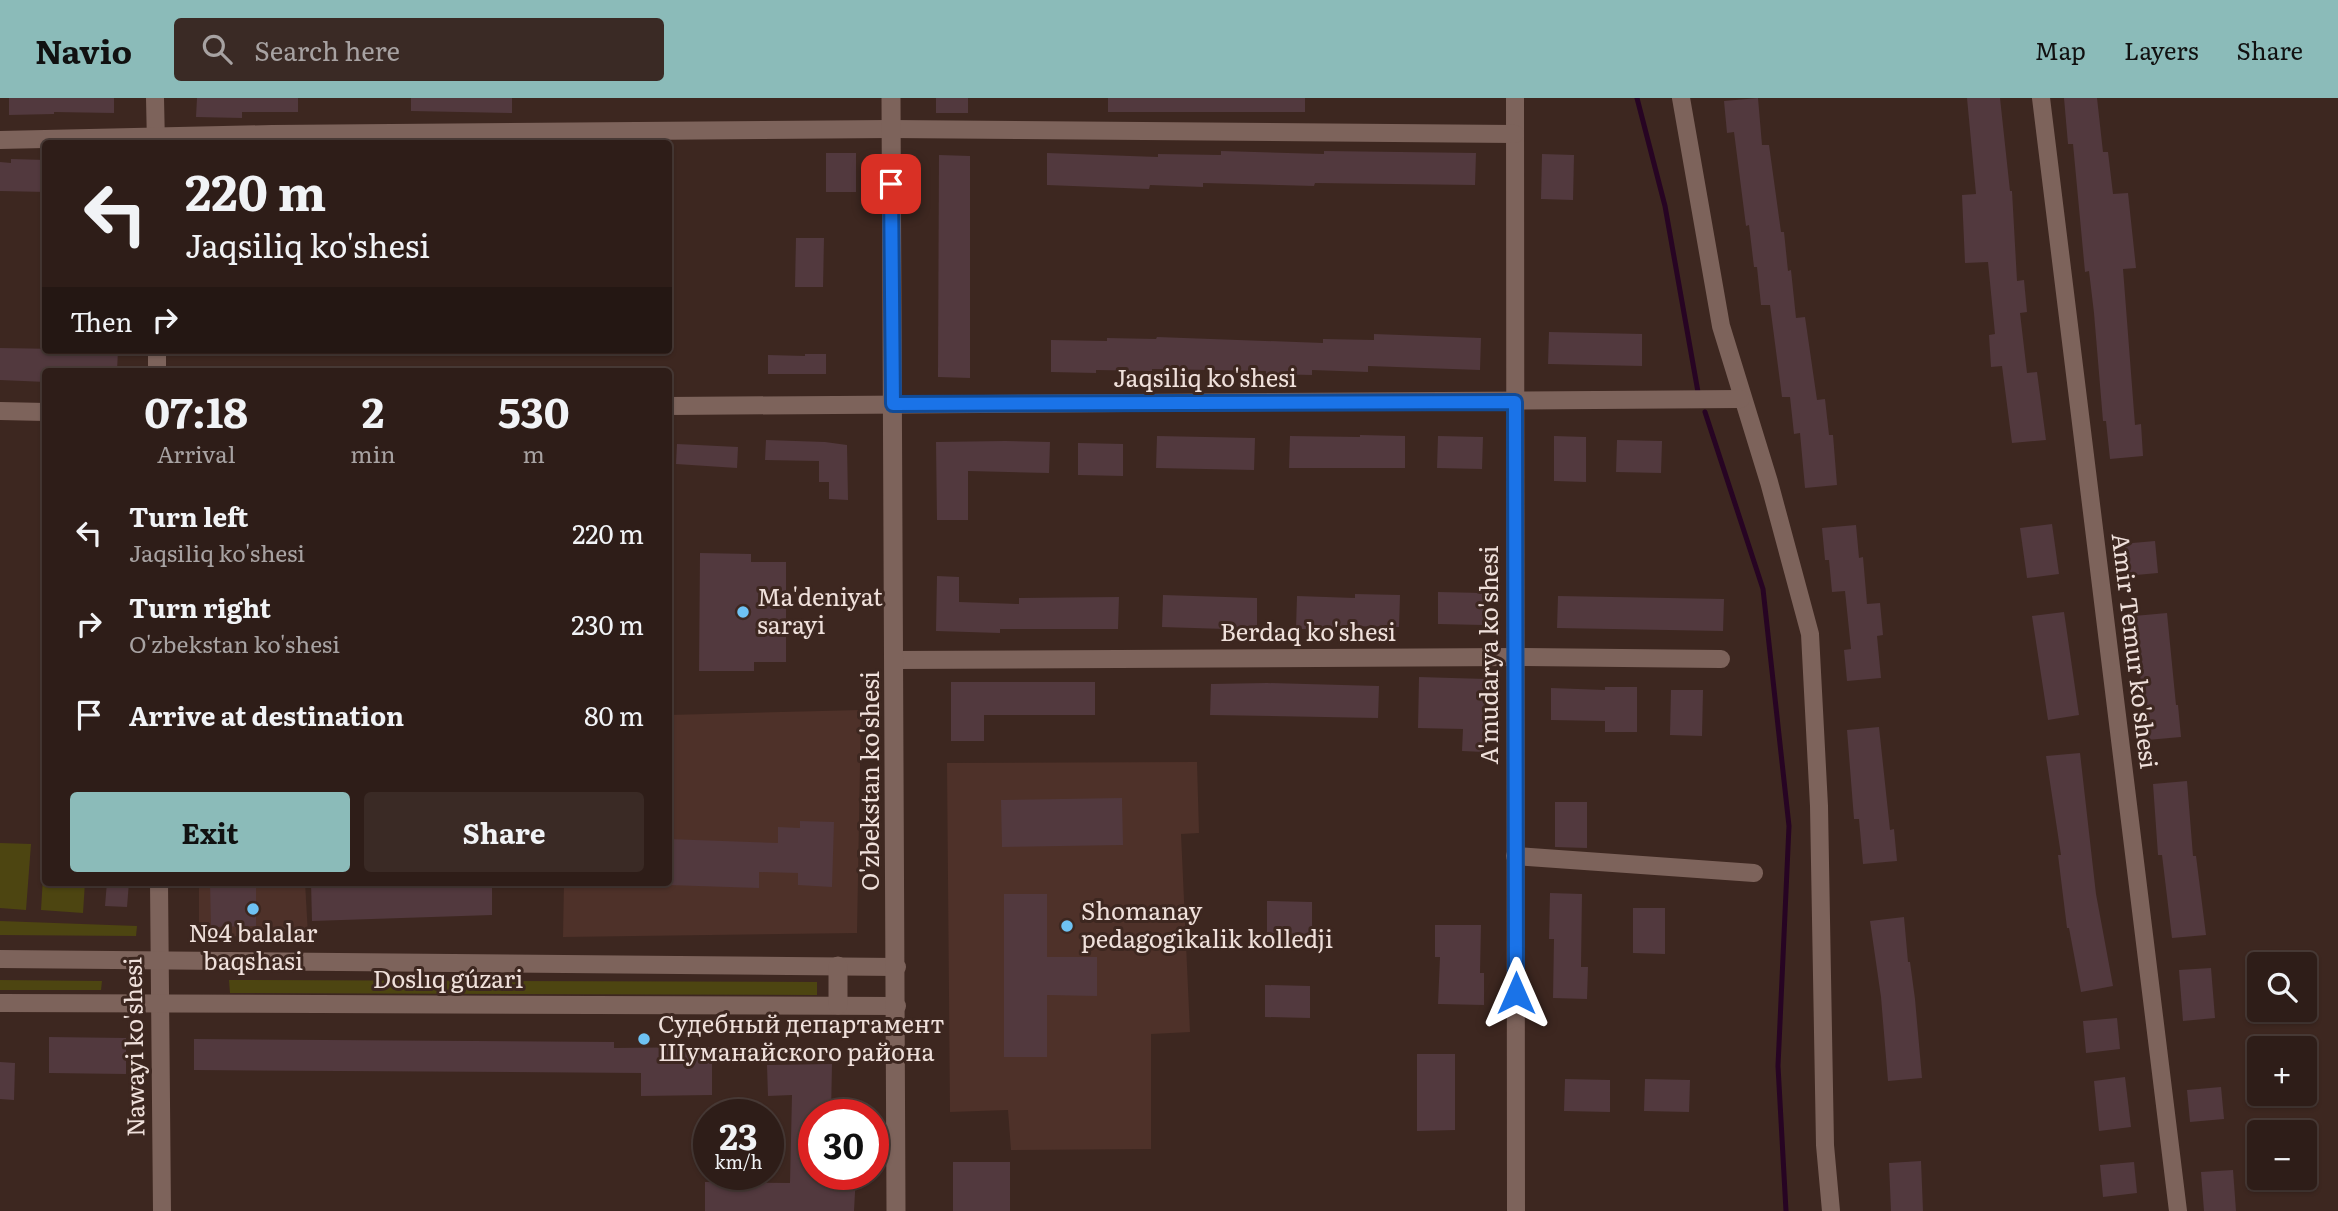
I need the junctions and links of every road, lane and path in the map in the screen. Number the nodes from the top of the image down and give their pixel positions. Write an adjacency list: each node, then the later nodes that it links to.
1 (155, 98): 9 (street)
2 (891, 98): 6 (main road, O'zbekstan ko'shesi)
3 (1515, 98): 7 (street, A'mudarya ko'shesi)
4 (1682, 98): 10 (street)
5 (2041, 98): 34 (street, Amir Temur ko'shesi)
6 (891, 129): 7 (street); 9 (street); 12 (main road, O'zbekstan ko'shesi)
7 (1515, 134): 11 (street, A'mudarya ko'shesi)
8 (0, 140): 9 (street)
9 (156, 140)
10 (1741, 399): 11 (street, Jaqsiliq ko'shesi); 33 (street)
11 (1515, 402): 12 (street, Jaqsiliq ko'shesi); 16 (street, A'mudarya ko'shesi)
12 (893, 404): 13 (street, Jaqsiliq ko'shesi); 18 (main road, O'zbekstan ko'shesi)
13 (672, 406)
14 (0, 411): 15 (street)
15 (42, 412)
16 (1515, 657): 17 (street, Berdaq ko'shesi); 18 (street, Berdaq ko'shesi); 19 (street, A'mudarya ko'shesi)
17 (1721, 659)
18 (895, 660): 25 (main road, O'zbekstan ko'shesi)
19 (1515, 856): 20 (street); 32 (street, A'mudarya ko'shesi)
20 (1754, 873)
21 (159, 886): 23 (street, Nawayi ko'shesi)
22 (0, 959): 23 (street, Doslıq gúzari)
23 (158, 961): 24 (street, Doslıq gúzari); 27 (street, Nawayi ko'shesi)
24 (838, 966): 25 (street, Doslıq gúzari); 28 (main road)
25 (897, 967): 29 (main road, O'zbekstan ko'shesi)
26 (0, 1003): 27 (street, Doslıq gúzari)
27 (159, 1004): 28 (street, Doslıq gúzari); 30 (street, Nawayi ko'shesi)
28 (838, 1005): 29 (street, Doslıq gúzari)
29 (897, 1006): 31 (main road, O'zbekstan ko'shesi)
30 (162, 1211)
31 (896, 1211)
32 (1516, 1211)
33 (1831, 1211)
34 (2178, 1211)

